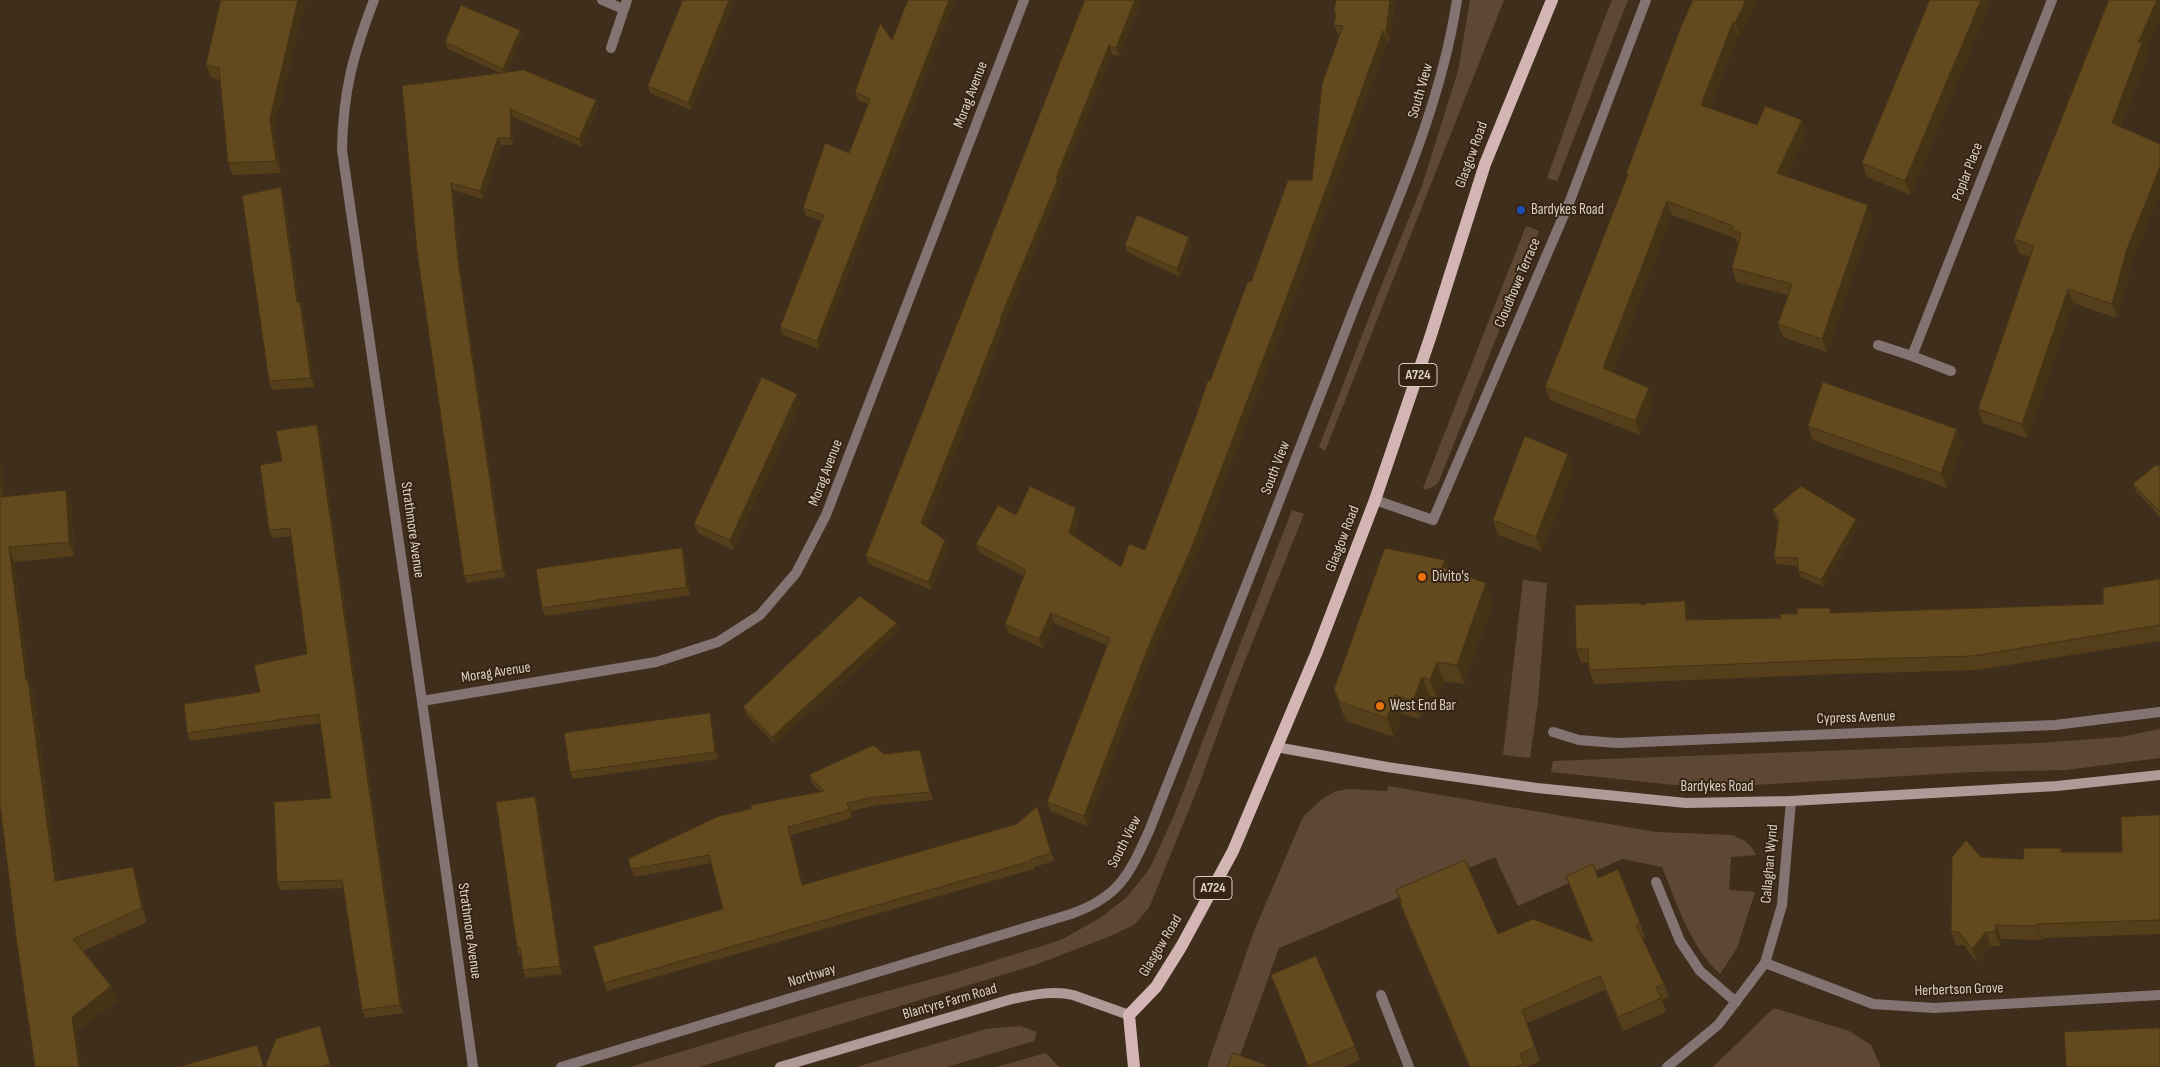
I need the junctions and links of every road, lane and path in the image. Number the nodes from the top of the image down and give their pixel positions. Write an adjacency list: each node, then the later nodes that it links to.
1 (374, 0): 14 (street, Strathmore Avenue)
2 (602, 0): 8 (street)
3 (1024, 0): 14 (street, Morag Avenue)
4 (1457, 0): 21 (street, South View)
5 (1552, 0): 13 (main road, Glasgow Road / A724)
6 (1646, 0): 13 (street, Cloudhowe Terrace)
7 (2052, 0): 11 (street, Poplar Place)
8 (625, 4): 9 (street)
9 (611, 48)
10 (1878, 346): 11 (street)
11 (1912, 356): 12 (street)
12 (1951, 371)
13 (1375, 500): 17 (main road, Glasgow Road / A724)
14 (422, 701): 27 (street, Strathmore Avenue)
15 (2160, 712): 16 (street, Cypress Avenue)
16 (1552, 732)
17 (1276, 747): 19 (main road, Bardykes Road); 26 (main road, Glasgow Road / A724)
18 (2160, 775): 19 (main road, Bardykes Road)
19 (1791, 802): 22 (street, Callaghan Wynd)
20 (1656, 882): 25 (street)
21 (1071, 914): 28 (street, Northway)
22 (1765, 963): 24 (street, Herbertson Grove); 25 (street, Callaghan Wynd)
23 (1381, 995): 31 (street)
24 (2160, 995)
25 (1736, 1002): 32 (street, Callaghan Wynd)
26 (1129, 1015): 29 (main road, Blantyre Farm Road); 30 (main road)
27 (473, 1067)
28 (561, 1067)
29 (780, 1067)
30 (1134, 1067)
31 (1409, 1067)
32 (1667, 1067)

